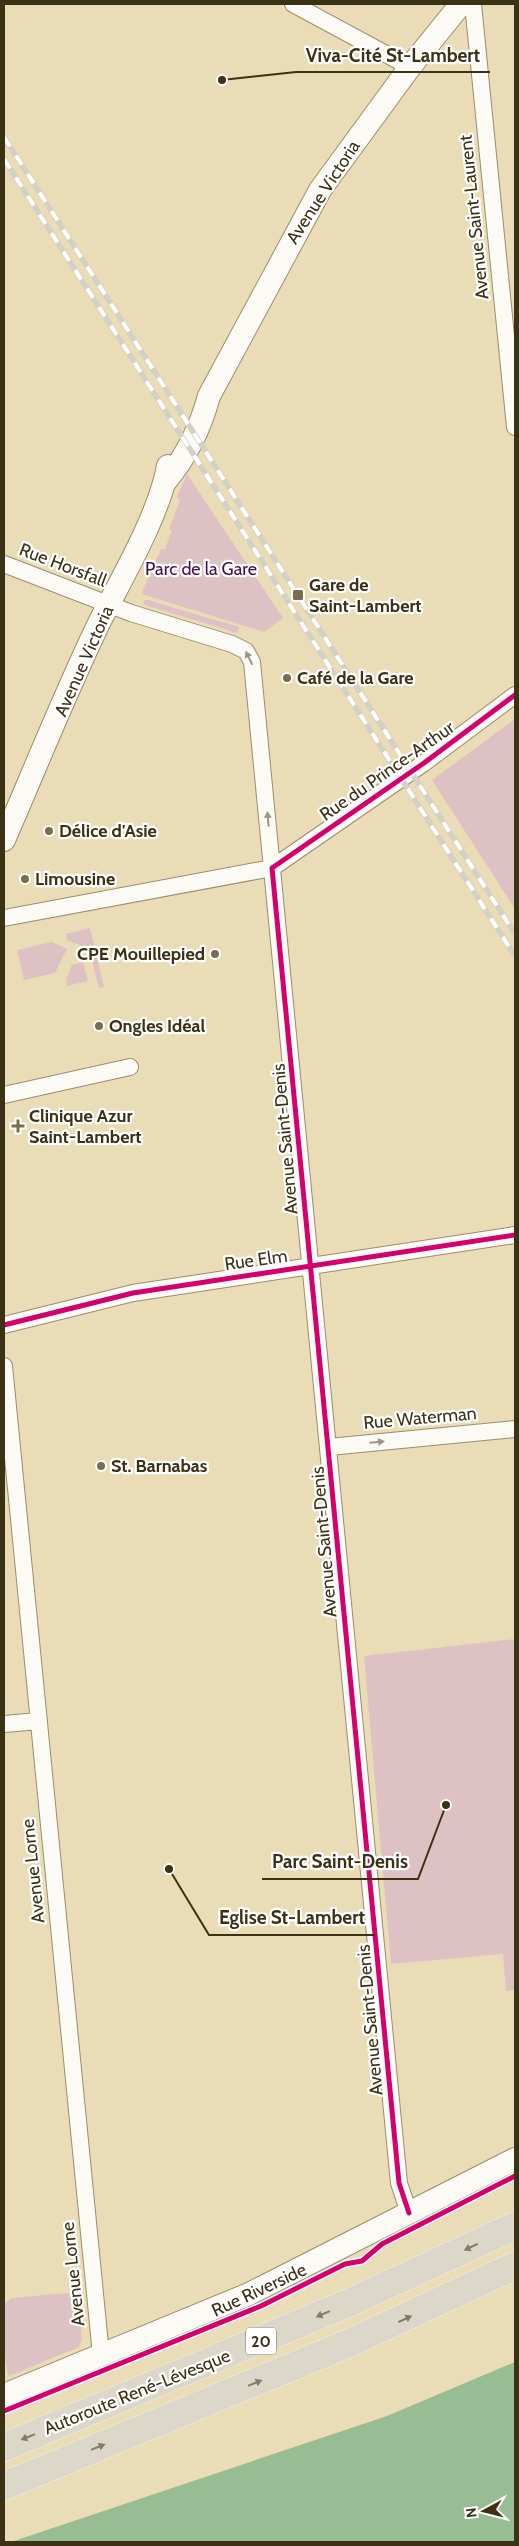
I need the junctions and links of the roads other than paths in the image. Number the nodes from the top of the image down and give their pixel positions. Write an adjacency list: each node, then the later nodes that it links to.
1 (294, 4): 4 (street)
2 (461, 4): 4 (street, Avenue Victoria)
3 (473, 4): 5 (street, Avenue Saint-Laurent)
4 (410, 67): 7 (street, Avenue Victoria)
5 (515, 427)
6 (4, 564): 7 (street, Rue Horsfall)
7 (109, 604): 9 (street, Avenue Victoria); 10 (street, Avenue Saint-Denis, one-way to 7)
8 (515, 695): 10 (street, Rue du Prince-Arthur)
9 (4, 840)
10 (272, 868): 11 (street, Rue du Prince-Arthur); 15 (street, Avenue Saint-Denis)
11 (4, 918)
12 (130, 1067): 13 (street)
13 (4, 1095)
14 (515, 1235): 15 (street, Rue Elm)
15 (310, 1266): 16 (street, Rue Elm); 19 (street, Avenue Saint-Denis)
16 (4, 1325)
17 (4, 1366): 20 (street, Avenue Lorne)
18 (515, 1429): 19 (street, Rue Waterman, one-way to 18)
19 (329, 1447): 23 (street, Avenue Saint-Denis)
20 (38, 1721): 21 (street); 26 (street, Avenue Lorne)
21 (4, 1724)
22 (515, 2159): 23 (street, Rue Riverside)
23 (408, 2213): 26 (street, Rue Riverside)
24 (515, 2226): 28 (highway, Autoroute René-Lévesque / 20, one-way to 28)
25 (515, 2266): 29 (highway, Autoroute René-Lévesque / 20, one-way to 25)
26 (101, 2356): 27 (street, Rue Riverside)
27 (4, 2394)
28 (4, 2447)
29 (4, 2486)

